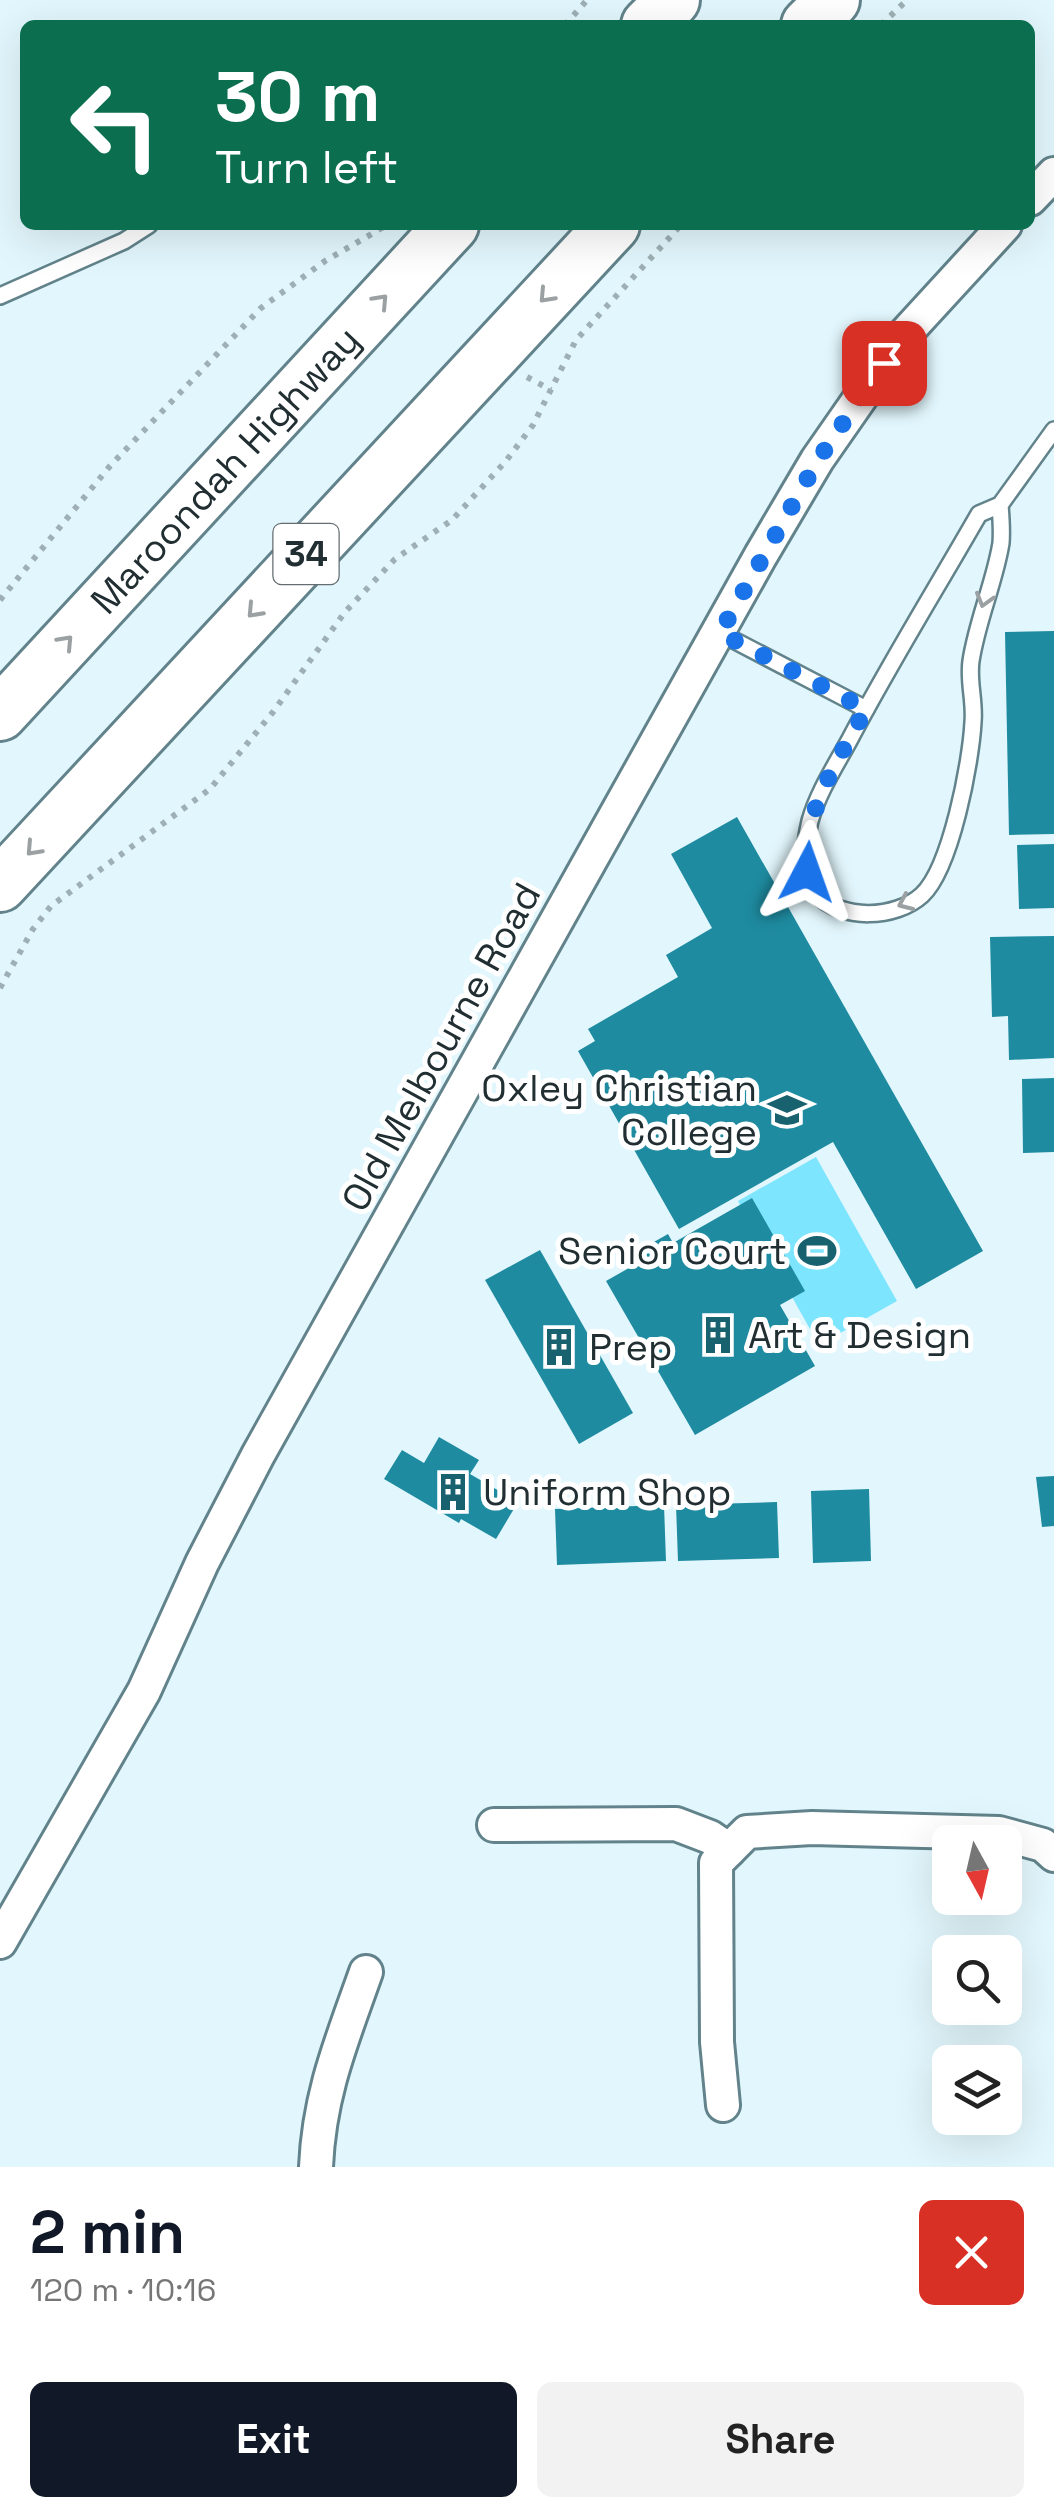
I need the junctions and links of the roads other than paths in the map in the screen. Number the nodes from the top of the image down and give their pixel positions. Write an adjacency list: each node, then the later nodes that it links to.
1 (673, 0): 3 (highway)
2 (834, 0): 4 (highway)
3 (653, 20)
4 (813, 20)
5 (1054, 174): 6 (street)
6 (1035, 194)
7 (141, 230): 11 (lane)
8 (447, 230): 16 (highway, Maroondah Highway, one-way to 8)
9 (608, 230): 17 (highway, 34, one-way to 17)
10 (1000, 230): 14 (street, Old Melbourne Road)
11 (0, 296)
12 (1054, 430): 13 (lane)
13 (1000, 505): 15 (lane); 15 (lane, one-way to 15)
14 (720, 633): 15 (lane); 21 (street, Old Melbourne Road)
15 (866, 709)
16 (0, 714)
17 (0, 885)
18 (494, 1825): 19 (street)
19 (729, 1850): 20 (street); 23 (street)
20 (1054, 1855)
21 (0, 1942)
22 (366, 1972): 24 (street)
23 (723, 2105)
24 (316, 2167)

